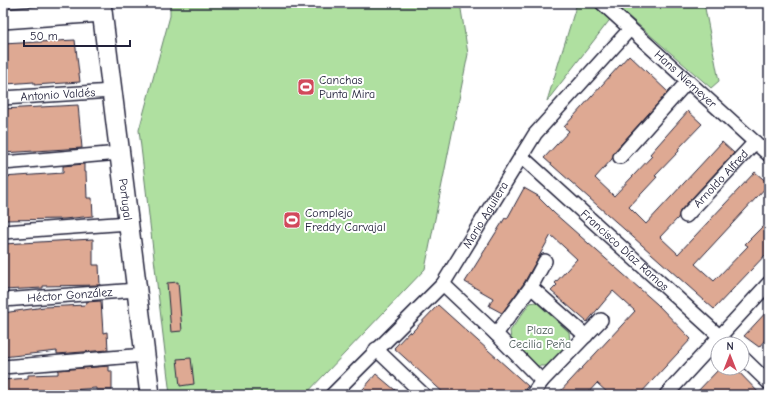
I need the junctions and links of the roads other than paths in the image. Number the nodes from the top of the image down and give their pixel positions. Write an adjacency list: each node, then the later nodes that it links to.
1 (602, 3): 4 (street, Hans Niemeyer)
2 (102, 7): 3 (main road); 6 (main road, Portugal)
3 (3, 19)
4 (630, 29): 5 (street, Hans Niemeyer); 11 (street, Mario Aguilera)
5 (688, 81): 8 (street, Hans Niemeyer); 12 (street)
6 (112, 91): 7 (street, Antonio Valdés); 9 (main road, Portugal)
7 (3, 98)
8 (755, 142): 10 (street, Hans Niemeyer); 14 (street, Arnoldo Alfred)
9 (120, 153): 13 (street); 15 (main road, Portugal)
10 (769, 155)
11 (521, 156): 19 (street, Mario Aguilera); 26 (street, Francisco Díaz Ramos)
12 (620, 157)
13 (3, 163)
14 (686, 216)
15 (128, 223): 16 (street); 21 (main road, Portugal)
16 (3, 232)
17 (545, 261): 20 (street)
18 (769, 282): 27 (street)
19 (442, 284): 24 (street); 28 (street, Mario Aguilera)
20 (531, 287): 24 (street); 25 (street)
21 (137, 290): 22 (street, Héctor González); 30 (main road, Portugal)
22 (3, 300)
23 (601, 320): 25 (street)
24 (496, 334): 33 (street)
25 (586, 336): 33 (street)
26 (720, 336)
27 (727, 336)
28 (376, 349): 36 (street, Mario Aguilera); 37 (street)
29 (710, 353): 39 (street)
30 (145, 355): 32 (street); 35 (main road, Portugal)
31 (750, 365): 34 (street)
32 (3, 367)
33 (542, 381): 38 (street)
34 (769, 383)
35 (150, 395)
36 (332, 395)
37 (424, 395)
38 (532, 395)
39 (666, 395)

